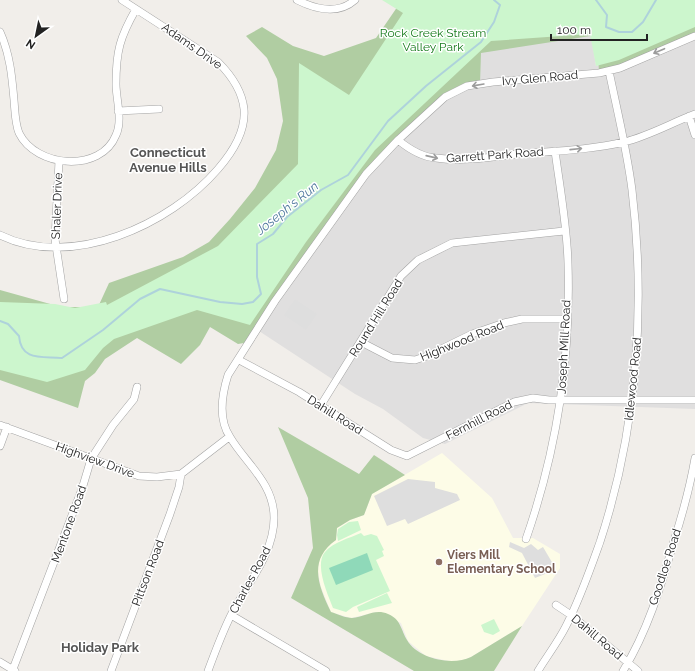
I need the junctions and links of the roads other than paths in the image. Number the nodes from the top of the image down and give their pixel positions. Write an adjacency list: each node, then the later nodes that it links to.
1 (122, 0): 4 (street, Adams Drive)
2 (297, 0): 3 (street)
3 (355, 0)
4 (136, 9): 9 (street); 18 (street, Adams Drive)
5 (0, 32): 15 (street)
6 (695, 36): 7 (street, Ivy Glen Road, one-way to 7)
7 (609, 71): 12 (street, Ivy Glen Road, one-way to 12); 13 (street, Idlewood Road)
8 (159, 109): 9 (street)
9 (118, 111): 15 (street)
10 (692, 115): 11 (street); 13 (street, Garrett Park Road)
11 (695, 135)
12 (398, 140): 14 (street, Garrett Park Road, one-way to 14); 22 (street)
13 (625, 142): 14 (street, Garrett Park Road, one-way to 13); 25 (street, Idlewood Road)
14 (555, 151): 16 (street, Joseph Mill Road)
15 (59, 161): 18 (street, Shaler Drive)
16 (564, 231): 20 (street, Joseph Mill Road); 21 (street, Round Hill Road)
17 (0, 235): 18 (street, Adams Drive)
18 (56, 248): 19 (street, Shaler Drive)
19 (64, 299)
20 (567, 319): 21 (street, Highwood Road); 24 (street, Joseph Mill Road)
21 (361, 342): 27 (street, Round Hill Road)
22 (239, 360): 27 (street, Dahill Road); 29 (street, Charles Road)
23 (137, 387): 33 (street, Mentone Road)
24 (561, 399): 25 (street, Fernhill Road); 30 (street, Fernhill Road); 35 (street, Joseph Mill Road)
25 (632, 399): 26 (street, Fernhill Road); 38 (street, Idlewood Road)
26 (695, 400)
27 (321, 406): 30 (street, Dahill Road)
28 (3, 426): 31 (street); 33 (street, Highview Drive)
29 (229, 436): 34 (street); 37 (street, Charles Road)
30 (432, 444)
31 (0, 446)
32 (695, 458): 40 (street, Goodloe Road)
33 (91, 459): 34 (street, Highview Drive); 41 (street, Mentone Road)
34 (181, 474): 42 (street, Pittson Road)
35 (526, 538)
36 (556, 605): 38 (street, Dahill Road)
37 (231, 615): 43 (street, Charles Road); 44 (street)
38 (571, 615): 40 (street, Dahill Road); 45 (street, Idlewood Road)
39 (0, 662): 41 (street)
40 (628, 663): 46 (street, Goodloe Road); 47 (street, Dahill Road)
41 (14, 670)
42 (110, 671)
43 (208, 671)
44 (326, 671)
45 (538, 671)
46 (623, 671)
47 (638, 671)

